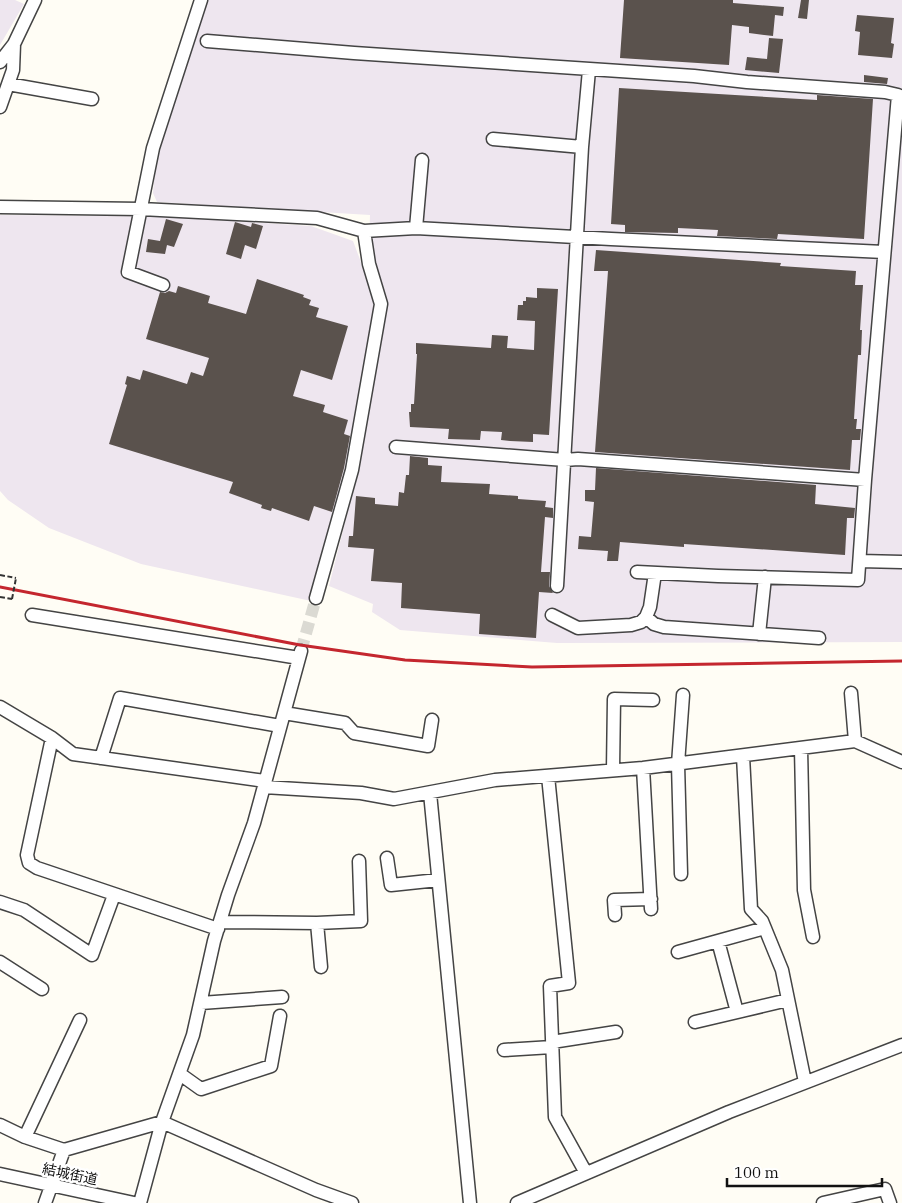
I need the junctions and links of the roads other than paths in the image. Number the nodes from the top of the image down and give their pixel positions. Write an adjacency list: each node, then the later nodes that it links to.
1 (35, 0): 4 (street)
2 (201, 0): 14 (street)
3 (207, 41): 6 (street)
4 (14, 44): 5 (street); 7 (street)
5 (0, 62)
6 (589, 70): 11 (street); 18 (street)
7 (8, 84): 8 (street); 9 (street)
8 (92, 99)
9 (0, 107)
10 (493, 139): 11 (street)
11 (582, 147): 17 (street)
12 (422, 160): 15 (street)
13 (0, 207): 14 (street)
14 (141, 209): 16 (street); 19 (street)
15 (416, 228): 16 (street); 17 (street)
16 (364, 232): 29 (street)
17 (577, 237): 18 (street); 21 (street)
18 (884, 252): 22 (street)
19 (163, 285)
20 (396, 447): 21 (street)
21 (565, 460): 22 (street); 28 (street)
22 (865, 480): 23 (street)
23 (860, 561): 24 (street); 27 (street)
24 (902, 562)
25 (637, 572): 26 (street)
26 (655, 572): 27 (street); 32 (street)
27 (765, 577): 33 (street)
28 (557, 586)
29 (316, 598)
30 (32, 615): 39 (street)
31 (552, 615): 32 (street)
32 (646, 617): 33 (street)
33 (759, 634): 34 (street)
34 (819, 638)
35 (851, 693): 43 (street)
36 (683, 694): 48 (street)
37 (653, 700): 50 (street)
38 (0, 707): 42 (street)
39 (284, 713): 40 (street); 41 (street)
40 (432, 720)
41 (280, 726): 46 (street); 52 (street)
42 (52, 738): 46 (street); 58 (street)
43 (855, 741): 44 (street); 47 (street)
44 (801, 748): 45 (street); 64 (street)
45 (743, 756): 48 (street); 63 (street)
46 (101, 758): 52 (street)
47 (902, 762)
48 (678, 764): 49 (street); 56 (street)
49 (644, 768): 50 (street); 60 (street)
50 (613, 770): 51 (street)
51 (548, 776): 53 (street); 78 (street)
52 (264, 784): 53 (street); 62 (street)
53 (430, 793): 57 (street)
54 (387, 858): 57 (street)
55 (359, 861): 61 (street)
56 (681, 874)
57 (438, 880): 95 (street)
58 (114, 895): 59 (street); 62 (street)
59 (0, 902)
60 (615, 915)
61 (317, 923): 62 (street); 68 (street)
62 (220, 925): 72 (street)
63 (765, 928): 65 (street); 71 (street)
64 (813, 937)
65 (718, 941): 66 (street); 73 (street)
66 (678, 952)
67 (0, 962): 69 (street)
68 (321, 968)
69 (42, 989)
70 (282, 996): 72 (street)
71 (788, 1000): 73 (street); 82 (street)
72 (201, 1003): 81 (street)
73 (737, 1012): 76 (street)
74 (280, 1016): 81 (street)
75 (80, 1020): 85 (street)
76 (695, 1022)
77 (616, 1032): 78 (street)
78 (552, 1045): 80 (street); 87 (street)
79 (902, 1045): 82 (street)
80 (504, 1050)
81 (180, 1074): 83 (street)
82 (805, 1082): 87 (street)
83 (162, 1122): 86 (street); 93 (street); 94 (street)
84 (0, 1125): 85 (street)
85 (25, 1137): 86 (street)
86 (64, 1150): 89 (street)
87 (586, 1173): 96 (street)
88 (0, 1174): 89 (street, 結城街道)
89 (52, 1185): 91 (street); 92 (street, 結城街道)
90 (902, 1201): 98 (street)
91 (45, 1203)
92 (134, 1203)
93 (140, 1203)
94 (352, 1203)
95 (470, 1203)
96 (517, 1203)
97 (823, 1203): 98 (street)
98 (890, 1203)

